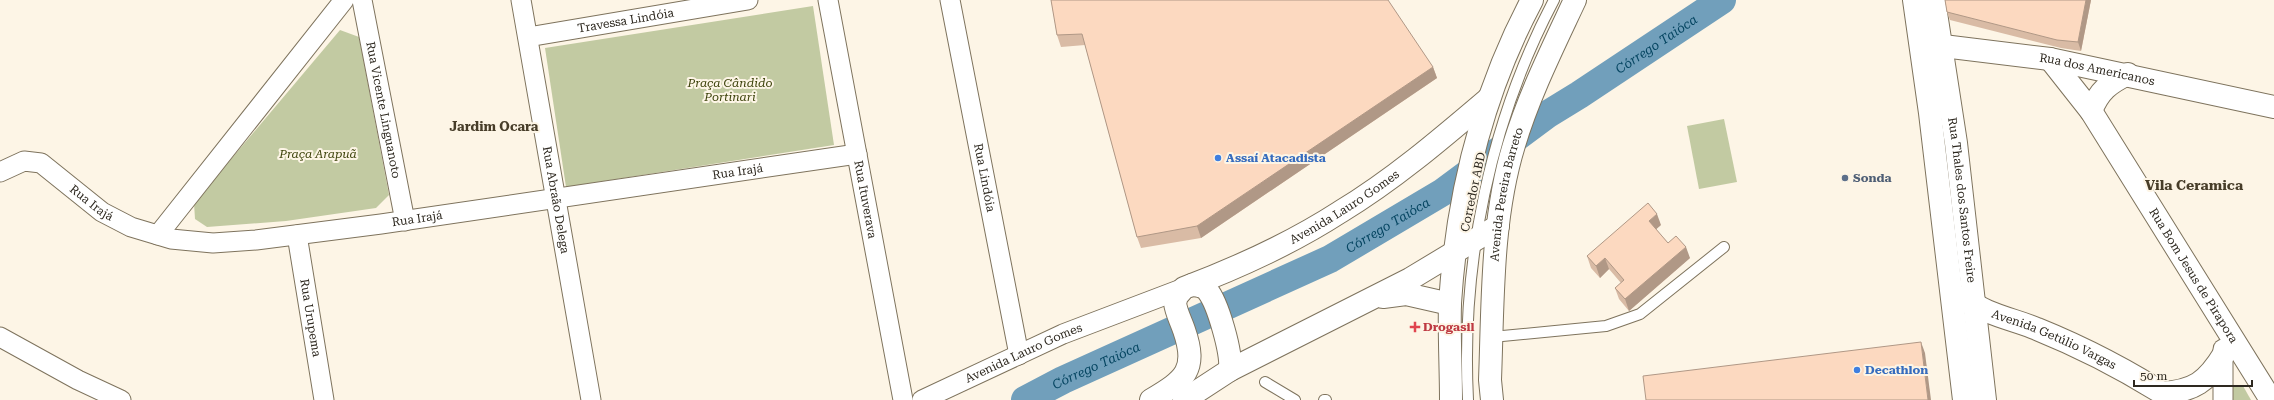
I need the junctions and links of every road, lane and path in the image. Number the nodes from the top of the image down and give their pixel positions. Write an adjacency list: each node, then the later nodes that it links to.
1 (344, 0): 28 (street)
2 (362, 0): 26 (street, Rua Vicente Linguanoto)
3 (521, 0): 13 (street, Rua Abraão Delega)
4 (748, 0): 12 (street, Travessa Lindóia)
5 (828, 0): 22 (street, Rua Ituverava)
6 (950, 0): 43 (street, Rua Lindóia)
7 (1532, 0): 18 (street)
8 (1554, 0): 21 (lane)
9 (1575, 0): 21 (street, Avenida Pereira Barreto)
10 (1914, 0): 15 (street, Rua Thales dos Santos Freire)
11 (1934, 0): 14 (street, Rua Thales dos Santos Freire)
12 (680, 6): 13 (street, Travessa Lindóia)
13 (528, 37): 25 (street, Rua Abraão Delega)
14 (1942, 46): 15 (street, Rua dos Americanos); 16 (street, Rua dos Americanos); 37 (street, Rua Thales dos Santos Freire)
15 (1919, 48): 33 (street, Rua Thales dos Santos Freire)
16 (2050, 59): 17 (street, Rua dos Americanos); 20 (street, Rua Bom Jesus de Pirapora)
17 (2128, 74): 19 (street, Rua dos Americanos); 20 (street)
18 (1488, 99): 32 (street); 34 (street, Avenida Lauro Gomes)
19 (2274, 107)
20 (2091, 111): 40 (street, Rua Bom Jesus de Pirapora)
21 (1513, 120): 24 (street, Avenida Pereira Barreto)
22 (857, 154): 25 (street, Rua Irajá); 51 (street, Rua Ituverava)
23 (0, 172): 28 (street, Rua Irajá)
24 (1496, 185): 27 (street, Avenida Pereira Barreto); 30 (lane, Corredor ABD)
25 (556, 199): 26 (street, Rua Irajá); 50 (street, Rua Abraão Delega)
26 (405, 221): 29 (street, Rua Irajá)
27 (1498, 226): 30 (street); 41 (street, Avenida Pereira Barreto)
28 (158, 235): 29 (street, Rua Irajá)
29 (297, 235): 49 (street, Rua Urupema)
30 (1477, 239): 32 (street); 57 (lane, Corredor ABD)
31 (1724, 247): 41 (lane)
32 (1454, 253): 35 (street); 36 (street)
33 (1949, 272): 37 (street); 59 (street, Rua Thales dos Santos Freire)
34 (1188, 286): 38 (street, Avenida Lauro Gomes); 39 (street); 45 (street)
35 (1374, 298): 36 (street); 45 (street)
36 (1450, 304): 56 (street)
37 (1975, 306): 47 (street, Avenida Getúlio Vargas); 60 (street, Rua Thales dos Santos Freire)
38 (1127, 309): 39 (street, Avenida Lauro Gomes); 43 (street, Avenida Lauro Gomes)
39 (1178, 313): 53 (street)
40 (2222, 320): 44 (street); 62 (street, Rua Bom Jesus de Pirapora)
41 (1492, 337): 58 (street, Avenida Pereira Barreto)
42 (0, 338): 48 (street)
43 (1019, 354): 52 (street, Avenida Lauro Gomes)
44 (2224, 354): 47 (street); 61 (street)
45 (1230, 370): 54 (street)
46 (1265, 382): 55 (lane)
47 (2167, 396)
48 (121, 400)
49 (324, 400)
50 (591, 400)
51 (903, 400)
52 (922, 400)
53 (1151, 400)
54 (1184, 400)
55 (1295, 400)
56 (1451, 400)
57 (1468, 400)
58 (1492, 400)
59 (1964, 400)
60 (1985, 400)
61 (2223, 400)
62 (2271, 400)

